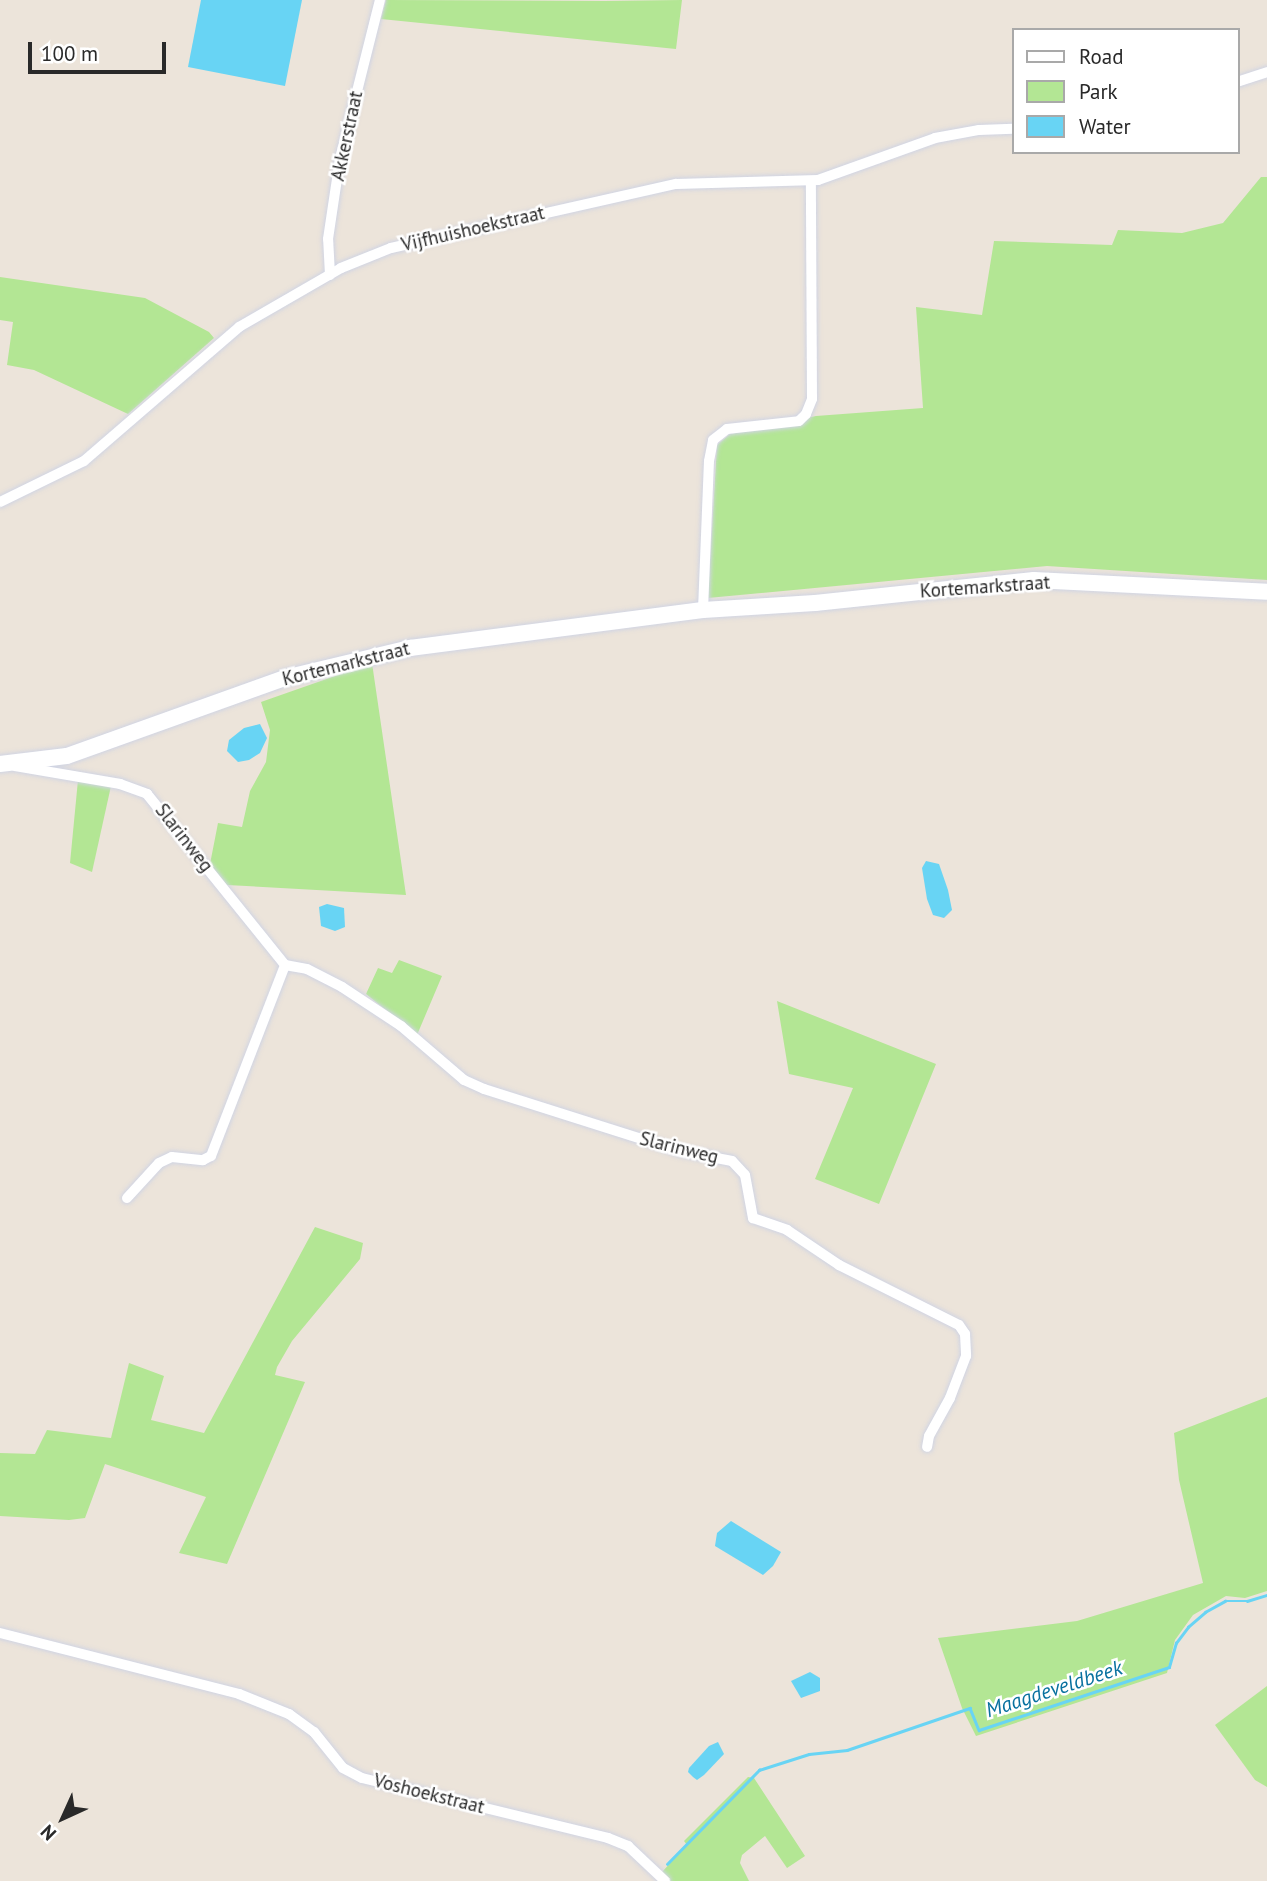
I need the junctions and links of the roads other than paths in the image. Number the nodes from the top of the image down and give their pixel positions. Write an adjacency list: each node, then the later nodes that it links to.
1 (380, 0): 6 (street, Akkerstraat)
2 (1267, 72): 3 (street)
3 (1239, 81)
4 (1012, 129): 5 (street, Vijfhuishoekstraat)
5 (811, 181): 6 (street, Vijfhuishoekstraat); 9 (street)
6 (330, 275): 7 (street, Vijfhuishoekstraat)
7 (0, 502)
8 (1267, 592): 9 (street, Kortemarkstraat)
9 (703, 610): 10 (street, Kortemarkstraat)
10 (3, 764): 11 (street, Slarinweg)
11 (285, 965): 12 (street); 13 (street, Slarinweg)
12 (127, 1198)
13 (927, 1447)
14 (0, 1633): 15 (street, Voshoekstraat)
15 (665, 1881)

